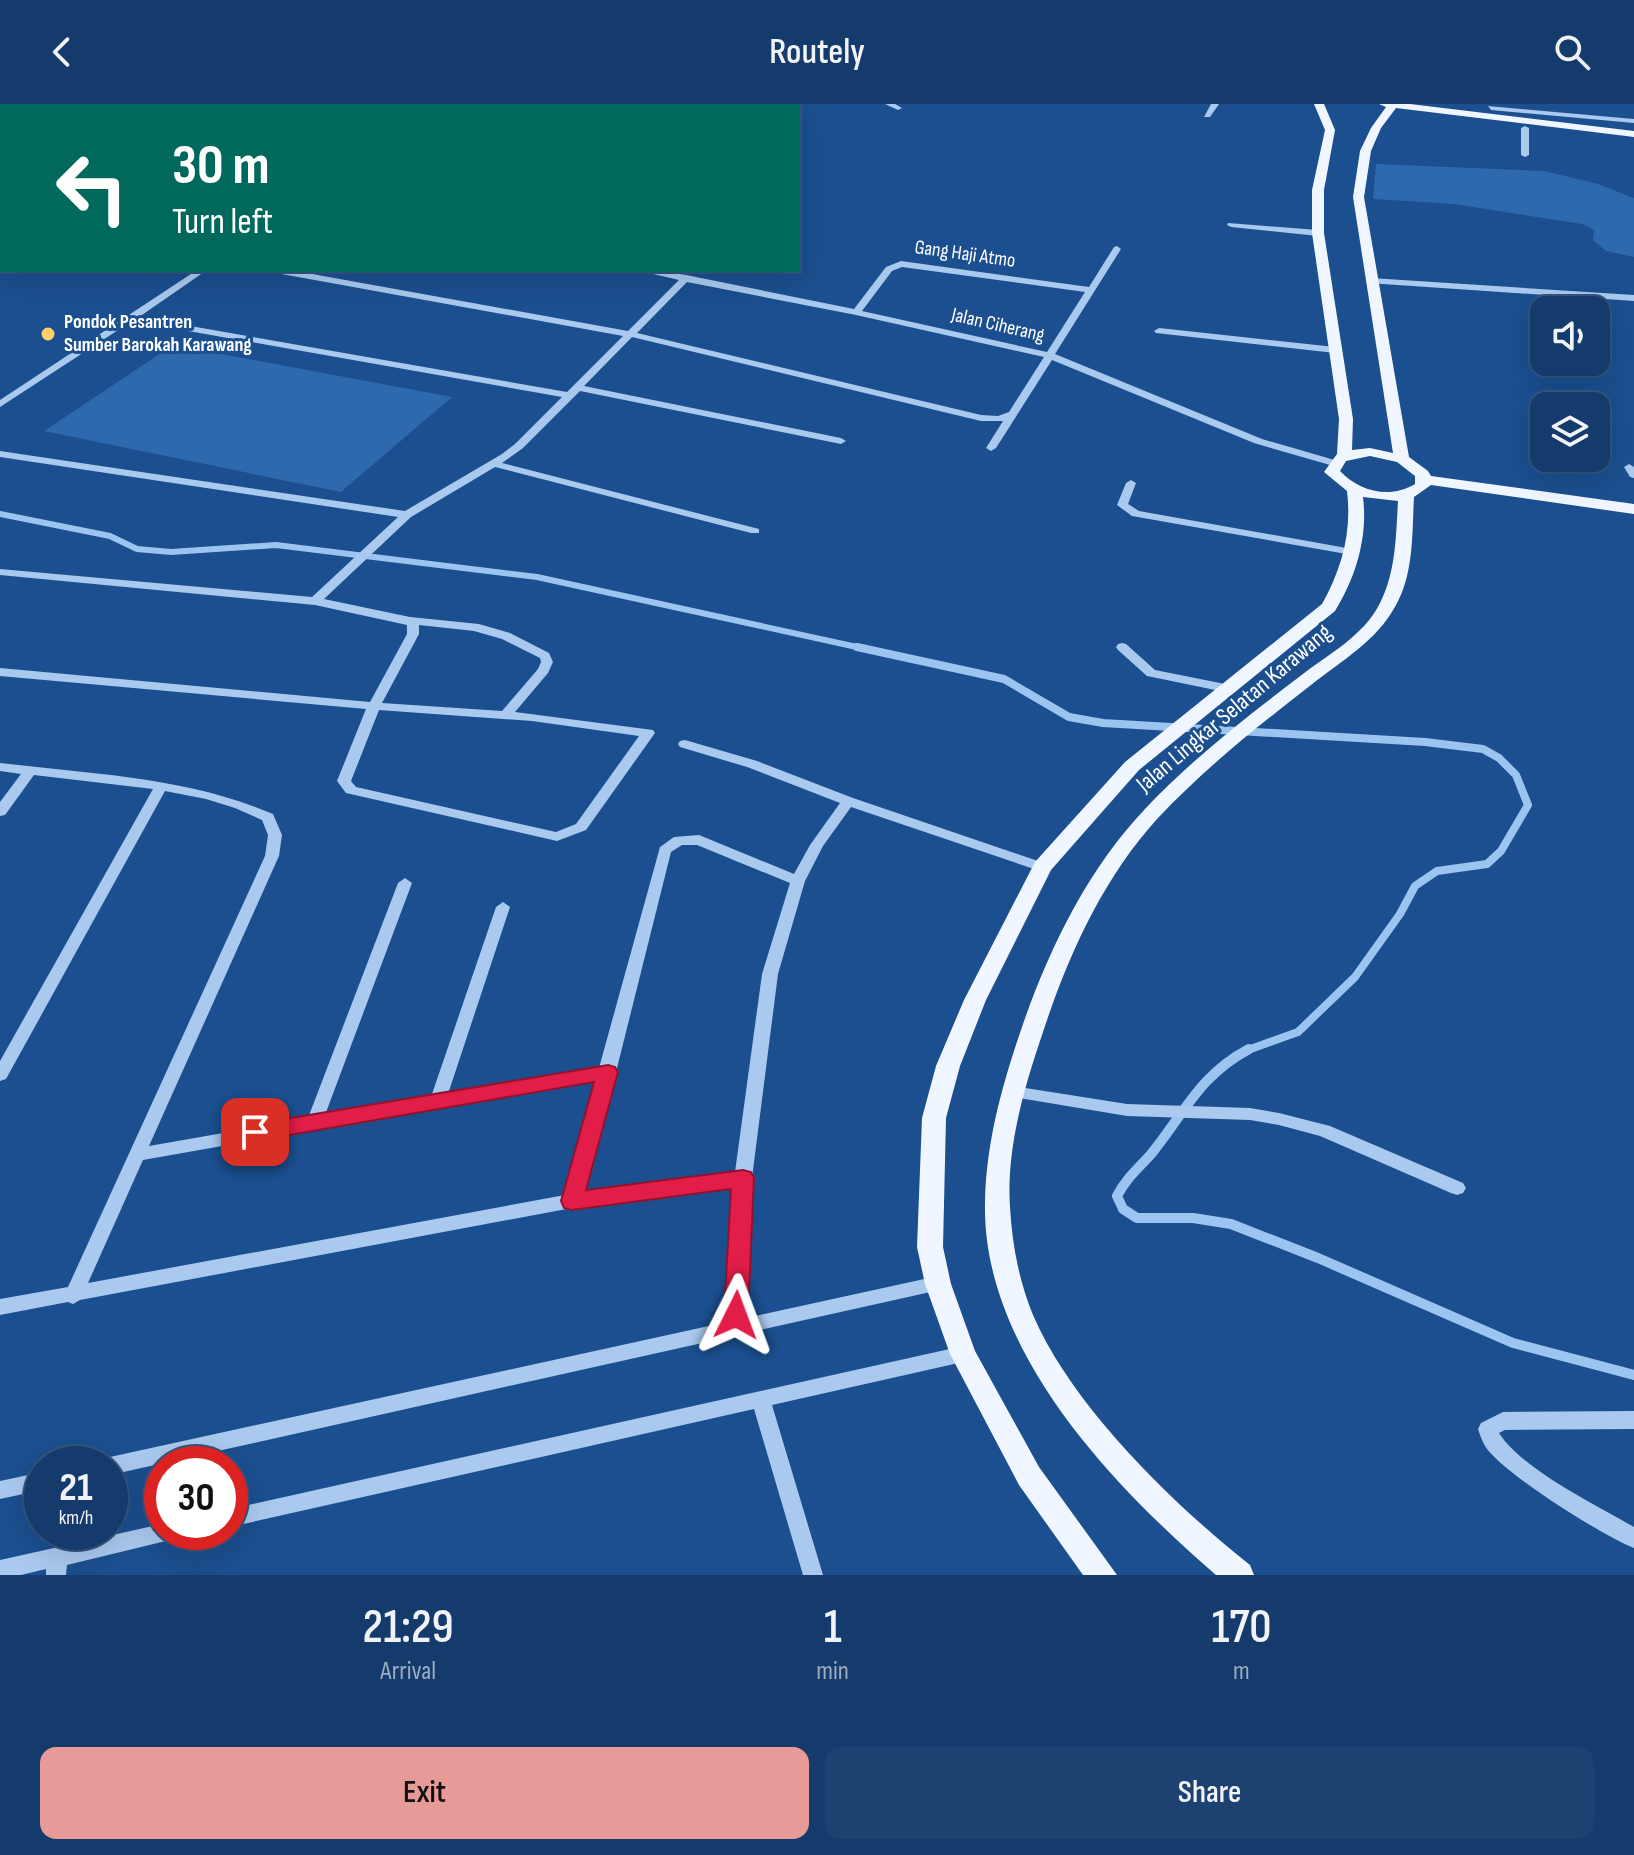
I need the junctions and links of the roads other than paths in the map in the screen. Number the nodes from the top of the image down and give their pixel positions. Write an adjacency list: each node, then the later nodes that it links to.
1 (889, 104): 6 (street)
2 (1215, 104): 8 (street)
3 (1319, 104): 16 (main road)
4 (1587, 106): 9 (street)
5 (1388, 107): 7 (main road); 11 (main road); 22 (main road)
6 (898, 108)
7 (1460, 109): 9 (main road); 11 (main road); 13 (main road)
8 (1207, 115)
9 (1595, 118): 10 (main road)
10 (1634, 122)
11 (1482, 123): 12 (main road)
12 (1525, 128): 13 (main road); 14 (street)
13 (1634, 137)
14 (1525, 155)
15 (1231, 225): 16 (street)
16 (1318, 233): 31 (main road)
17 (1117, 249): 23 (street)
18 (200, 272): 28 (street)
19 (287, 272): 30 (street)
20 (652, 272): 21 (street, Jalan Ciherang)
21 (686, 278): 27 (street, Jalan Ciherang); 30 (street)
22 (1372, 286): 24 (street); 39 (main road)
23 (1091, 290): 27 (street, Gang Haji Atmo); 32 (street)
24 (1505, 294): 25 (street); 26 (street)
25 (1634, 298)
26 (1634, 307)
27 (856, 312): 32 (street, Jalan Ciherang)
28 (131, 318): 33 (street); 34 (street)
29 (1159, 331): 31 (street)
30 (630, 334): 33 (street); 35 (street)
31 (1335, 350): 40 (main road)
32 (1051, 356): 35 (street); 40 (street, Jalan Ciherang)
33 (572, 391): 36 (street); 41 (street)
34 (0, 404)
35 (1012, 414): 37 (street)
36 (841, 441)
37 (991, 448)
38 (0, 454): 47 (street)
39 (1402, 459): 40 (main road); 42 (main road)
40 (1339, 460): 44 (main road)
41 (495, 464): 47 (street); 48 (street)
42 (1425, 480): 45 (main road); 46 (main road)
43 (1131, 483): 49 (street)
44 (1354, 490): 45 (main road); 49 (main road, Jalan Lingkar Selatan Karawang)
45 (1406, 495): 70 (main road, Jalan Lingkar Selatan Karawang)
46 (1634, 509)
47 (407, 515): 51 (street)
48 (755, 531)
49 (1352, 552): 55 (main road, Jalan Lingkar Selatan Karawang)
50 (0, 572): 51 (street)
51 (315, 601): 52 (street)
52 (410, 621): 56 (street); 57 (street)
53 (1122, 647): 55 (street)
54 (0, 672): 56 (street)
55 (1225, 688): 64 (main road, Jalan Lingkar Selatan Karawang)
56 (374, 706): 57 (street); 57 (street)
57 (506, 715)
58 (685, 744): 62 (street)
59 (0, 767): 60 (street)
60 (30, 771): 61 (street); 63 (street)
61 (161, 787): 69 (street); 73 (street)
62 (848, 801): 64 (street); 65 (street)
63 (0, 812)
64 (1042, 867): 77 (main road, Jalan Lingkar Selatan Karawang)
65 (798, 881): 68 (street); 74 (street)
66 (405, 883): 72 (street)
67 (503, 907): 71 (street)
68 (608, 1072): 71 (street); 76 (street)
69 (0, 1075)
70 (1013, 1092): 75 (street); 94 (main road, Jalan Lingkar Selatan Karawang)
71 (438, 1100): 72 (street)
72 (315, 1121): 73 (street)
73 (135, 1155): 78 (street)
74 (743, 1178): 76 (street); 80 (street)
75 (1457, 1188)
76 (572, 1201): 78 (street)
77 (938, 1284): 80 (street); 81 (main road, Jalan Lingkar Selatan Karawang)
78 (73, 1296): 79 (street)
79 (0, 1307)
80 (736, 1329): 84 (street)
81 (963, 1354): 82 (street); 93 (main road, Jalan Lingkar Selatan Karawang)
82 (760, 1398): 87 (street); 92 (street)
83 (1634, 1420): 88 (street)
84 (128, 1462)
85 (24, 1485): 86 (street)
86 (0, 1490)
87 (248, 1514)
88 (1634, 1538)
89 (144, 1539): 90 (street)
90 (56, 1566): 91 (street)
91 (0, 1570)
92 (813, 1575)
93 (1102, 1575)
94 (1239, 1575)

